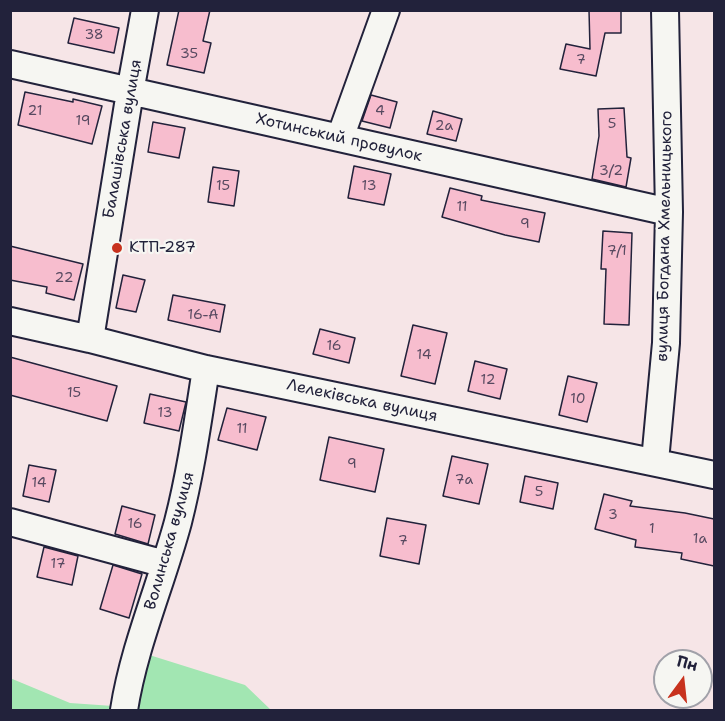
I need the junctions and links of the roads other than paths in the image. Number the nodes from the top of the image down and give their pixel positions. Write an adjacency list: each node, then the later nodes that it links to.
1 (145, 10): 5 (street, Балашівська вулиця)
2 (386, 10): 6 (street)
3 (665, 10): 7 (street, вулиця Богдана Хмельницького)
4 (10, 64): 5 (street, Хотинський провулок)
5 (130, 92): 6 (street, Хотинський провулок); 9 (street, Балашівська вулиця)
6 (340, 138): 7 (street, Хотинський провулок)
7 (669, 212): 11 (street, вулиця Богдана Хмельницького)
8 (10, 321): 9 (street, Лелеківська вулиця)
9 (90, 339): 10 (street, Лелеківська вулиця)
10 (206, 369): 11 (street, Лелеківська вулиця); 14 (street, Волинська вулиця)
11 (655, 461): 12 (street, Лелеківська вулиця)
12 (714, 475)
13 (10, 522): 14 (street)
14 (165, 564): 15 (street, Волинська вулиця)
15 (124, 711)

